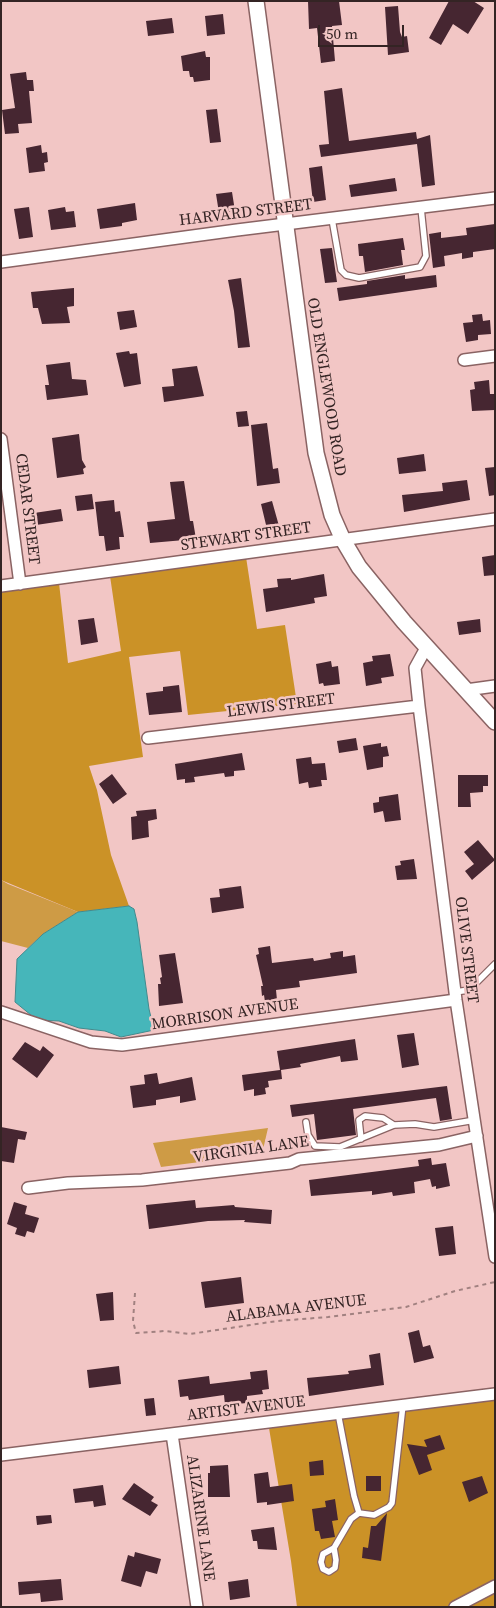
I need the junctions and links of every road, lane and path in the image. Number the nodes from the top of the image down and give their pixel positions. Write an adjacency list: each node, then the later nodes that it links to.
1 (256, 1): 5 (street, OLD ENGLEWOOD ROAD)
2 (495, 198): 3 (street, HARVARD STREET)
3 (421, 208): 4 (street, HARVARD STREET); 4 (lane)
4 (332, 219): 5 (street, HARVARD STREET)
5 (286, 224): 6 (street, HARVARD STREET); 11 (street, OLD ENGLEWOOD ROAD)
6 (1, 262)
7 (495, 356): 8 (street)
8 (464, 360)
9 (1, 439): 12 (street, CEDAR STREET)
10 (495, 519): 11 (street, STEWART STREET)
11 (343, 540): 12 (street, STEWART STREET); 14 (street, OLD ENGLEWOOD ROAD)
12 (20, 584): 13 (street, STEWART STREET)
13 (1, 586)
14 (426, 648): 16 (street, OLD ENGLEWOOD ROAD); 17 (street, OLIVE STREET)
15 (495, 686): 16 (street)
16 (466, 690): 18 (street, OLD ENGLEWOOD ROAD)
17 (419, 706): 19 (street, LEWIS STREET); 21 (street, OLIVE STREET)
18 (495, 722)
19 (148, 738)
20 (495, 964): 21 (lane)
21 (456, 996): 22 (street, MORRISON AVENUE); 23 (street, OLIVE STREET)
22 (1, 1012)
23 (474, 1120): 25 (lane); 26 (street, OLIVE STREET)
24 (306, 1122): 27 (lane)
25 (394, 1125): 27 (lane); 27 (lane)
26 (477, 1136): 28 (street, VIRGINIA LANE); 29 (street, OLIVE STREET)
27 (361, 1139)
28 (28, 1188)
29 (495, 1257)
30 (495, 1282): 31 (path, ALABAMA AVENUE)
31 (135, 1293)
32 (495, 1394): 33 (street, ARTIST AVENUE)
33 (403, 1405): 34 (street, ARTIST AVENUE); 37 (lane)
34 (338, 1414): 35 (street, ARTIST AVENUE); 37 (lane)
35 (172, 1434): 36 (street, ARTIST AVENUE); 40 (street, ALIZARINE LANE)
36 (1, 1455)
37 (359, 1513): 38 (lane)
38 (334, 1548)
39 (495, 1586): 41 (street)
40 (197, 1607)
41 (455, 1607)

